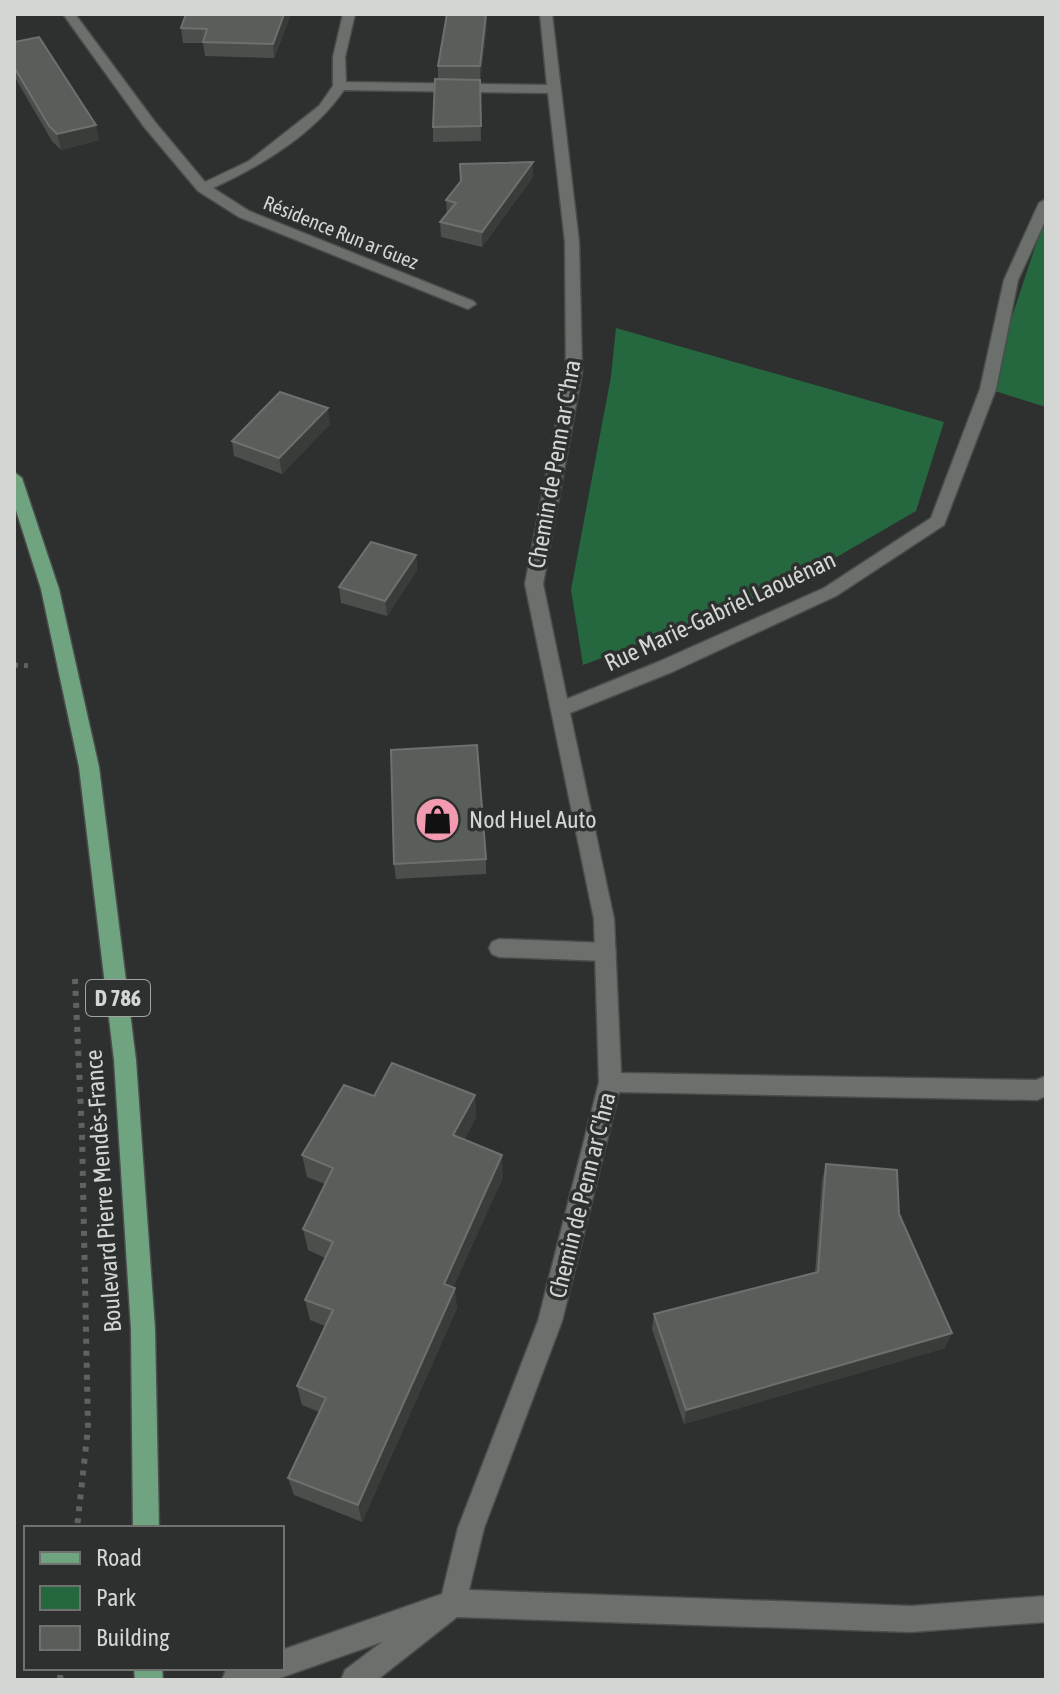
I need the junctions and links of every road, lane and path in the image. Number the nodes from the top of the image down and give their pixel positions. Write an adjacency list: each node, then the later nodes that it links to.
1 (69, 14): 6 (street, Résidence Run ar Guez)
2 (349, 14): 4 (street)
3 (546, 14): 5 (street, Chemin de Penn ar C'hra)
4 (340, 86): 5 (street); 6 (street, Résidence Run ar Guez)
5 (552, 89): 12 (street, Chemin de Penn ar C'hra)
6 (203, 188): 8 (street, Résidence Run ar Guez)
7 (1046, 203): 12 (street, Rue Marie-Gabriel Laouénan)
8 (468, 304)
9 (14, 478): 19 (main road, Boulevard Pierre Mendès-France / D 786)
10 (14, 665): 11 (path)
11 (39, 666)
12 (558, 710): 14 (street, Chemin de Penn ar C'hra)
13 (499, 948): 14 (street)
14 (606, 952): 16 (street, Chemin de Penn ar C'hra)
15 (75, 963): 18 (path)
16 (610, 1082): 17 (street); 20 (street, Chemin de Penn ar C'hra)
17 (1046, 1086)
18 (77, 1526)
19 (146, 1526)
20 (453, 1603): 21 (street); 22 (street); 25 (street)
21 (1046, 1609)
22 (284, 1663)
23 (264, 1670): 24 (street)
24 (236, 1680)
25 (355, 1680)

